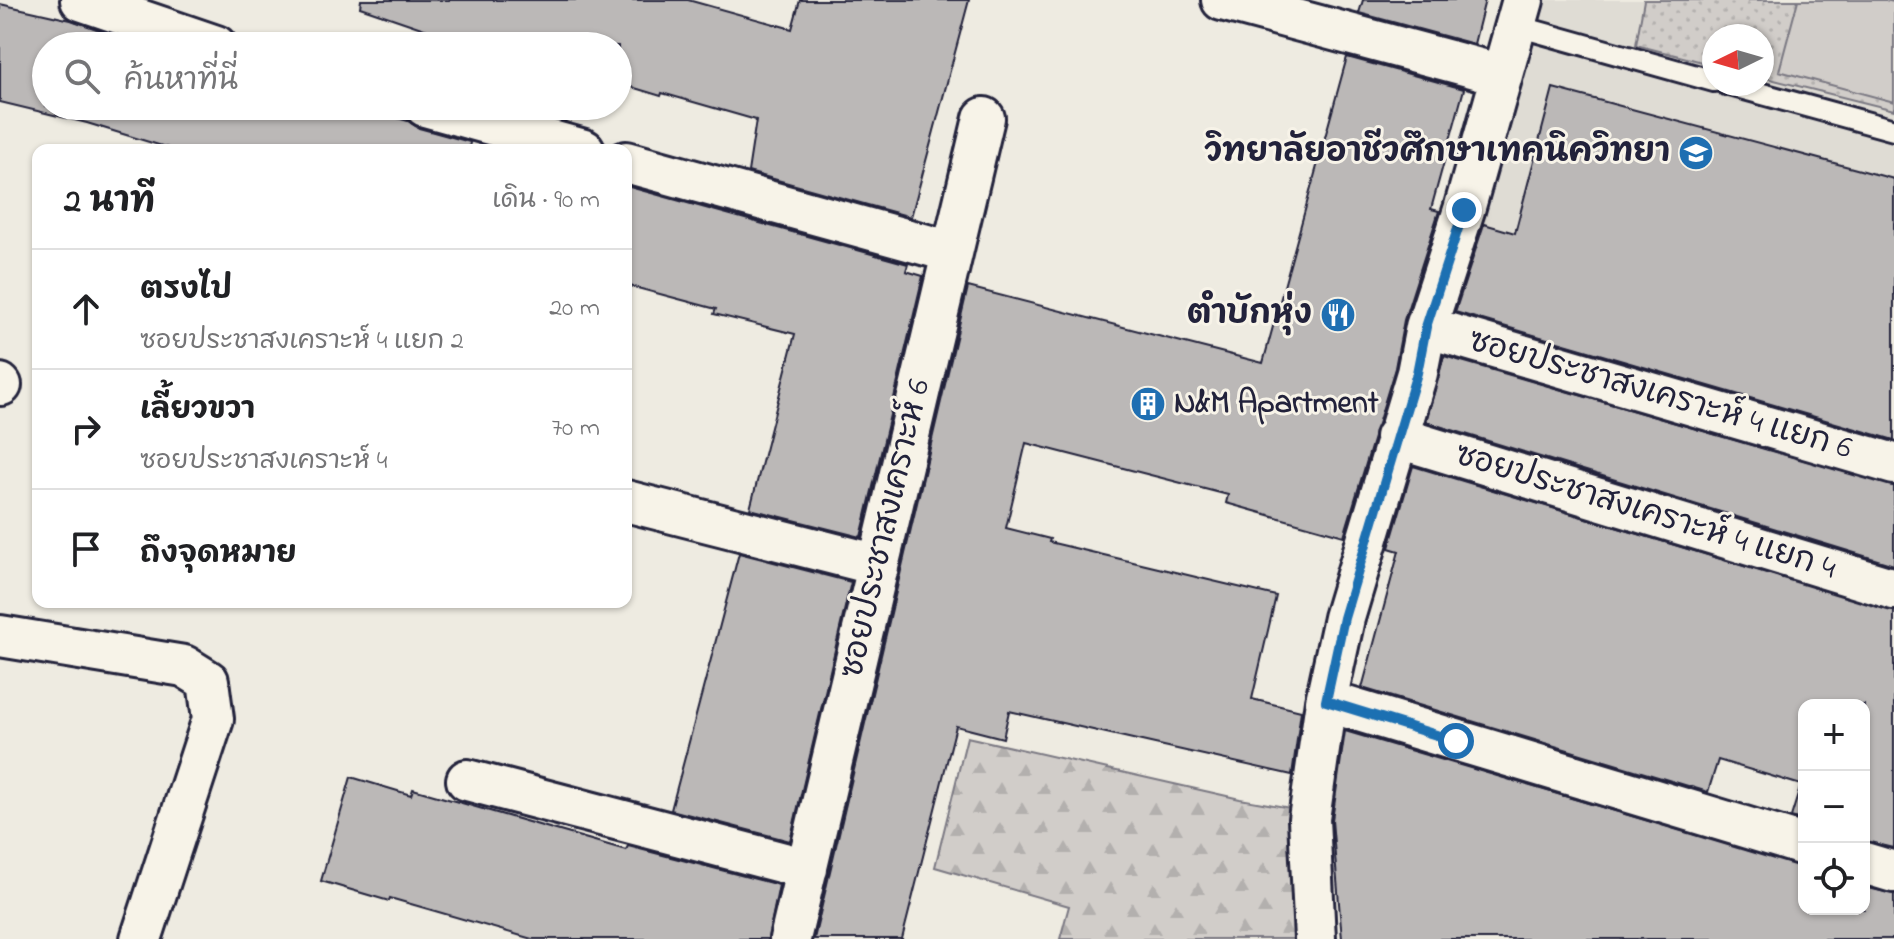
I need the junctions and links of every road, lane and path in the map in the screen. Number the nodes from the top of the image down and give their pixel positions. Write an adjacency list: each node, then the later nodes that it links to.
1 (81, 0): 4 (street)
2 (1222, 0): 5 (street)
3 (1520, 13): 5 (street); 6 (lane)
4 (175, 32)
5 (1502, 75): 14 (street)
6 (1702, 77)
7 (1770, 96): 10 (lane)
8 (984, 118): 13 (street, ซอยประชาสงเคราะห์ 6)
9 (476, 120): 11 (street)
10 (1894, 130)
11 (562, 144)
12 (632, 164): 13 (street)
13 (952, 252): 18 (street, ซอยประชาสงเคราะห์ 6)
14 (1426, 327): 15 (street); 16 (street, ซอยประชาสงเคราะห์ 4 แยก 6)
15 (1396, 437): 19 (street, ซอยประชาสงเคราะห์ 4 แยก 4); 21 (street)
16 (1894, 464)
17 (632, 503): 18 (street)
18 (878, 565): 25 (street, ซอยประชาสงเคราะห์ 6)
19 (1894, 589)
20 (0, 636): 27 (street)
21 (1326, 701): 23 (street); 29 (street)
22 (467, 780): 25 (street)
23 (1798, 843)
24 (1870, 865): 26 (street)
25 (807, 869): 28 (street, ซอยประชาสงเคราะห์ 6)
26 (1894, 872)
27 (141, 939)
28 (790, 939)
29 (1315, 939)

